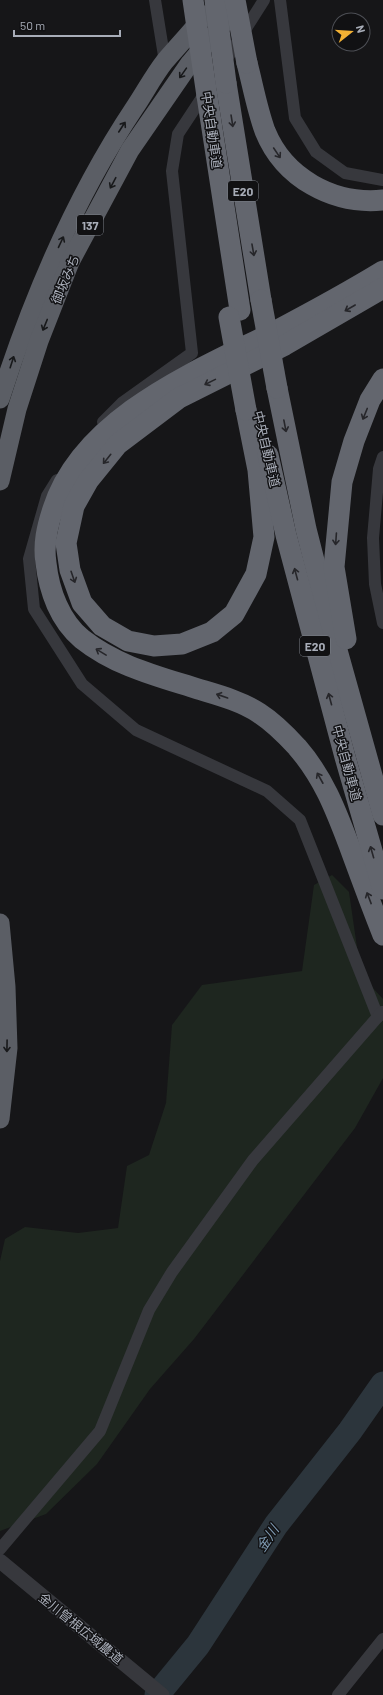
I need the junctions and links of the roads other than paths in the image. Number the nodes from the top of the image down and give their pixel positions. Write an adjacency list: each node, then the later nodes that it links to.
1 (155, 0): 8 (street)
2 (194, 0): 15 (highway, 中央自動車道 / E20, bridge)
3 (216, 0): 8 (highway, 御坂みち / 137); 20 (highway, 中央自動車道 / E20, one-way to 20, bridge)
4 (235, 0): 10 (highway, one-way to 10, bridge)
5 (243, 0): 17 (highway, 御坂みち / 137, one-way to 17)
6 (264, 0): 24 (street)
7 (280, 0): 9 (street)
8 (165, 62): 14 (highway, 御坂みち / 137, one-way to 8)
9 (383, 179)
10 (383, 200)
11 (383, 271): 23 (highway, one-way to 11)
12 (383, 288): 15 (highway, one-way to 15)
13 (383, 379): 19 (highway, one-way to 19)
14 (0, 399)
15 (251, 406): 21 (highway, 中央自動車道 / E20, one-way to 15)
16 (383, 457): 18 (street)
17 (0, 481)
18 (383, 623)
19 (383, 781)
20 (383, 815)
21 (383, 889)
22 (0, 923): 25 (highway, one-way to 25)
23 (383, 935)
24 (380, 1014): 26 (street)
25 (0, 1119)
26 (0, 1549)
27 (0, 1561): 29 (street, 金川曽根広域農道)
28 (383, 1639): 30 (street)
29 (162, 1695)
30 (338, 1695)

